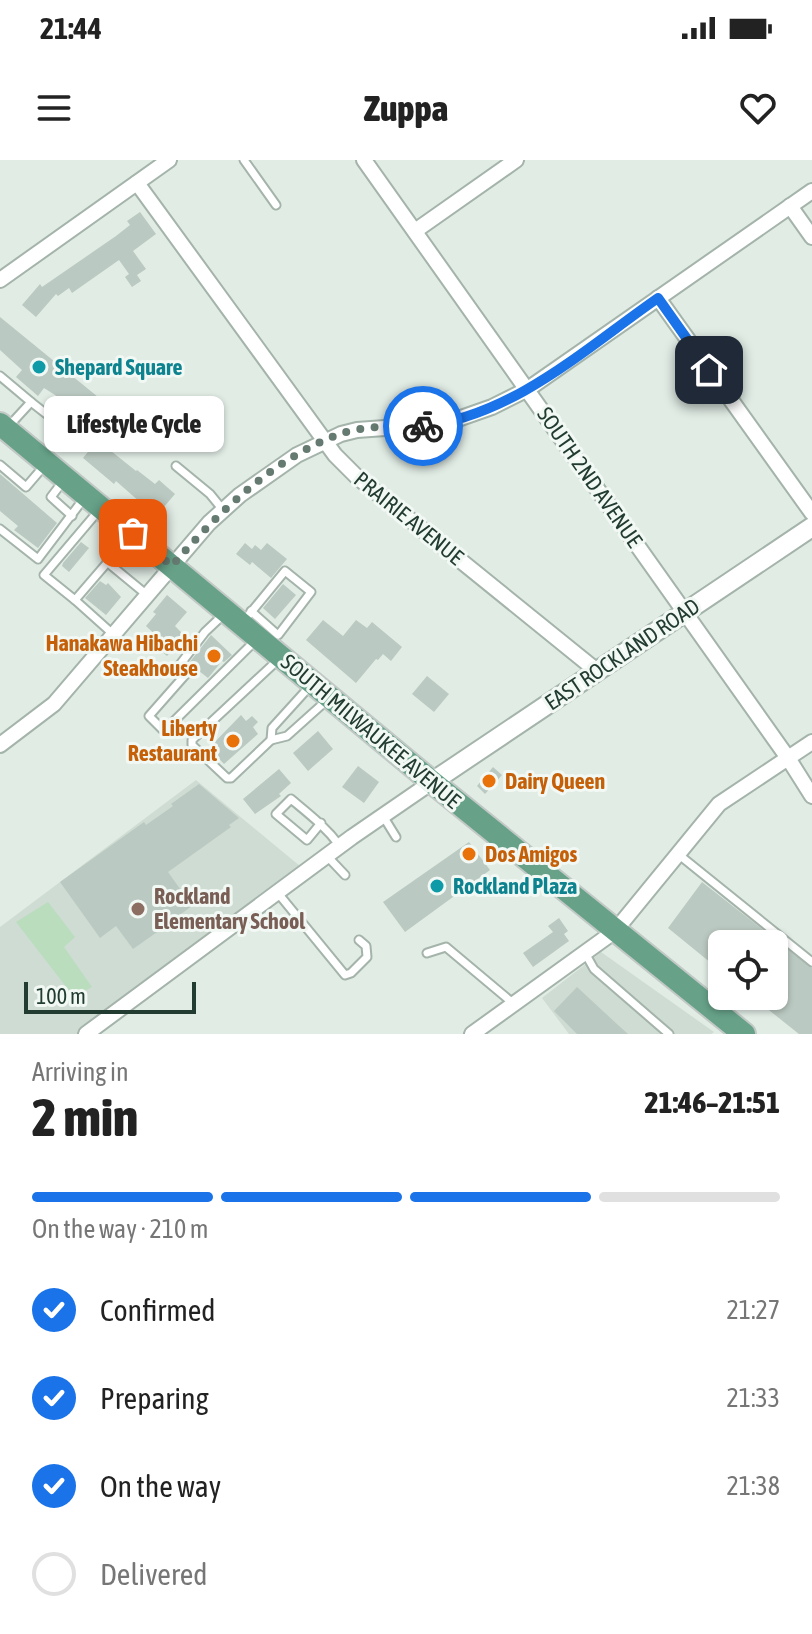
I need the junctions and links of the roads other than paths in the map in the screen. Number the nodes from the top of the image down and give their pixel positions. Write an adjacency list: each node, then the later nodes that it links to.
1 (169, 160): 5 (street)
2 (244, 160): 7 (lane)
3 (364, 160): 9 (street, SOUTH 2ND AVENUE)
4 (516, 160): 9 (street)
5 (137, 183): 11 (street); 18 (street, PRAIRIE AVENUE)
6 (812, 191): 8 (street)
7 (276, 205)
8 (790, 206): 10 (street); 12 (street)
9 (415, 231): 14 (street, SOUTH 2ND AVENUE)
10 (812, 237)
11 (0, 280)
12 (658, 298): 14 (street); 25 (street)
13 (0, 376): 15 (lane)
14 (528, 389): 18 (street); 34 (street, SOUTH 2ND AVENUE)
15 (31, 402): 16 (lane); 17 (lane)
16 (2, 429): 19 (main road, SOUTH MILWAUKEE AVENUE)
17 (77, 438)
18 (325, 442): 24 (street); 37 (street, PRAIRIE AVENUE)
19 (47, 462): 20 (lane); 22 (main road, SOUTH MILWAUKEE AVENUE)
20 (1, 466)
21 (176, 466): 24 (lane)
22 (66, 478): 23 (main road, SOUTH MILWAUKEE AVENUE); 26 (lane)
23 (94, 501): 26 (lane); 29 (main road, SOUTH MILWAUKEE AVENUE); 33 (lane)
24 (223, 510): 31 (street)
25 (812, 513)
26 (72, 516): 28 (lane)
27 (812, 527): 34 (street, EAST ROCKLAND ROAD)
28 (0, 529)
29 (133, 533): 30 (lane); 31 (main road, SOUTH MILWAUKEE AVENUE)
30 (107, 562): 32 (lane); 33 (lane)
31 (172, 566): 32 (street); 35 (main road, SOUTH MILWAUKEE AVENUE)
32 (147, 595): 36 (street)
33 (75, 600): 36 (lane)
34 (684, 612): 37 (street, EAST ROCKLAND ROAD); 43 (street, SOUTH 2ND AVENUE)
35 (258, 631): 35 (lane); 35 (lane); 38 (main road, SOUTH MILWAUKEE AVENUE); 40 (lane)
36 (114, 635): 42 (street)
37 (597, 671): 44 (street, EAST ROCKLAND ROAD)
38 (313, 683): 39 (main road, SOUTH MILWAUKEE AVENUE); 40 (lane)
39 (330, 697): 40 (lane); 44 (main road, SOUTH MILWAUKEE AVENUE)
40 (271, 740)
41 (812, 742): 43 (street)
42 (0, 745)
43 (788, 758): 45 (street, SOUTH 2ND AVENUE); 50 (street)
44 (432, 782): 46 (street); 54 (main road, SOUTH MILWAUKEE AVENUE)
45 (812, 796)
46 (383, 816): 48 (lane); 49 (street)
47 (321, 823): 47 (lane); 49 (lane)
48 (396, 837)
49 (340, 846): 51 (street)
50 (678, 854): 54 (street); 58 (lane)
51 (327, 856): 52 (lane); 53 (street)
52 (345, 875)
53 (277, 892): 55 (lane); 61 (street)
54 (615, 931): 56 (street); 60 (main road, SOUTH MILWAUKEE AVENUE)
55 (359, 940)
56 (585, 952): 59 (street); 63 (lane)
57 (427, 953): 59 (lane)
58 (812, 962)
59 (514, 1004): 62 (street)
60 (734, 1031)
61 (86, 1034)
62 (472, 1034)
63 (669, 1034)

